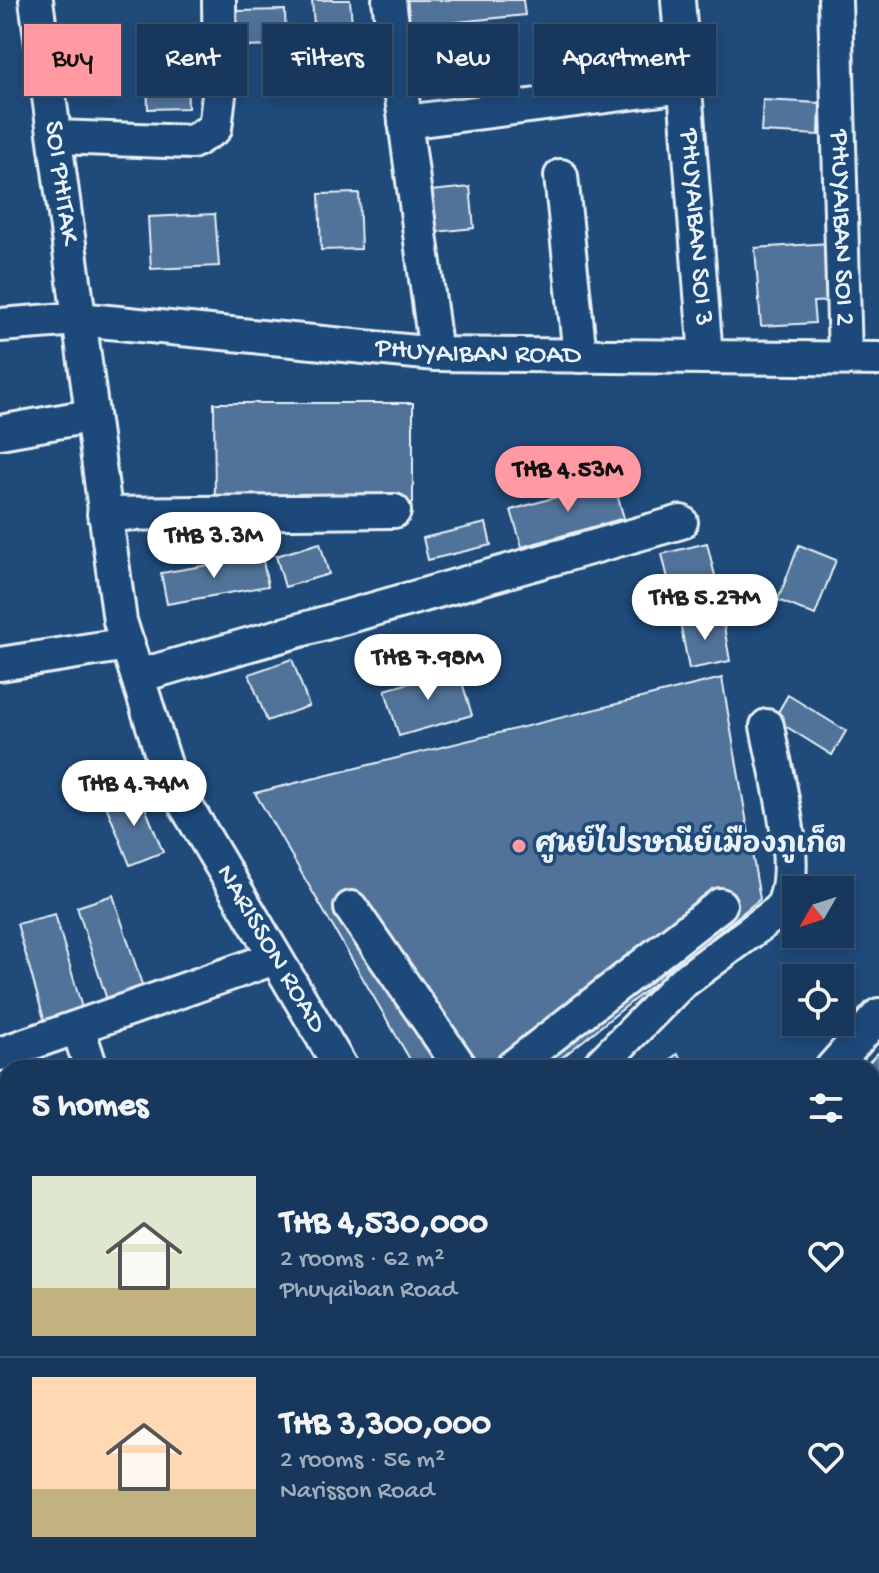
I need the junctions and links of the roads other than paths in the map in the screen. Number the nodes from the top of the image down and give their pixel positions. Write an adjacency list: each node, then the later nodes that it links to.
1 (36, 0): 10 (street, SOI PHITAK)
2 (219, 0): 10 (street)
3 (389, 0): 9 (street)
4 (678, 0): 6 (street, PHUYAIBAN SOI 3)
5 (835, 0): 17 (street, PHUYAIBAN SOI 2)
6 (680, 24)
7 (607, 96): 9 (street)
8 (686, 96): 16 (street, PHUYAIBAN SOI 3)
9 (405, 122): 14 (street)
10 (56, 137): 12 (street, SOI PHITAK)
11 (561, 176): 15 (street)
12 (78, 319): 13 (street, PHUYAIBAN ROAD); 14 (street, PHUYAIBAN ROAD); 19 (street, NARISSON ROAD)
13 (0, 325)
14 (436, 354): 15 (street, PHUYAIBAN ROAD)
15 (580, 356): 16 (street, PHUYAIBAN ROAD)
16 (706, 357): 17 (street, PHUYAIBAN ROAD)
17 (845, 358): 18 (street, PHUYAIBAN ROAD)
18 (879, 359)
19 (90, 416): 20 (street); 22 (street, NARISSON ROAD)
20 (0, 432)
21 (394, 511): 22 (street)
22 (104, 514): 24 (street, NARISSON ROAD)
23 (681, 522): 26 (street)
24 (128, 644): 25 (street); 26 (street, NARISSON ROAD)
25 (0, 664)
26 (138, 676): 30 (street, NARISSON ROAD)
27 (767, 726): 38 (street)
28 (720, 905): 37 (street)
29 (351, 908): 36 (street)
30 (275, 958): 32 (street); 35 (street, NARISSON ROAD)
31 (879, 1015): 39 (street)
32 (78, 1028): 33 (street); 34 (street)
33 (0, 1054)
34 (88, 1060)
35 (336, 1060)
36 (456, 1060)
37 (521, 1060)
38 (605, 1060)
39 (839, 1060)

